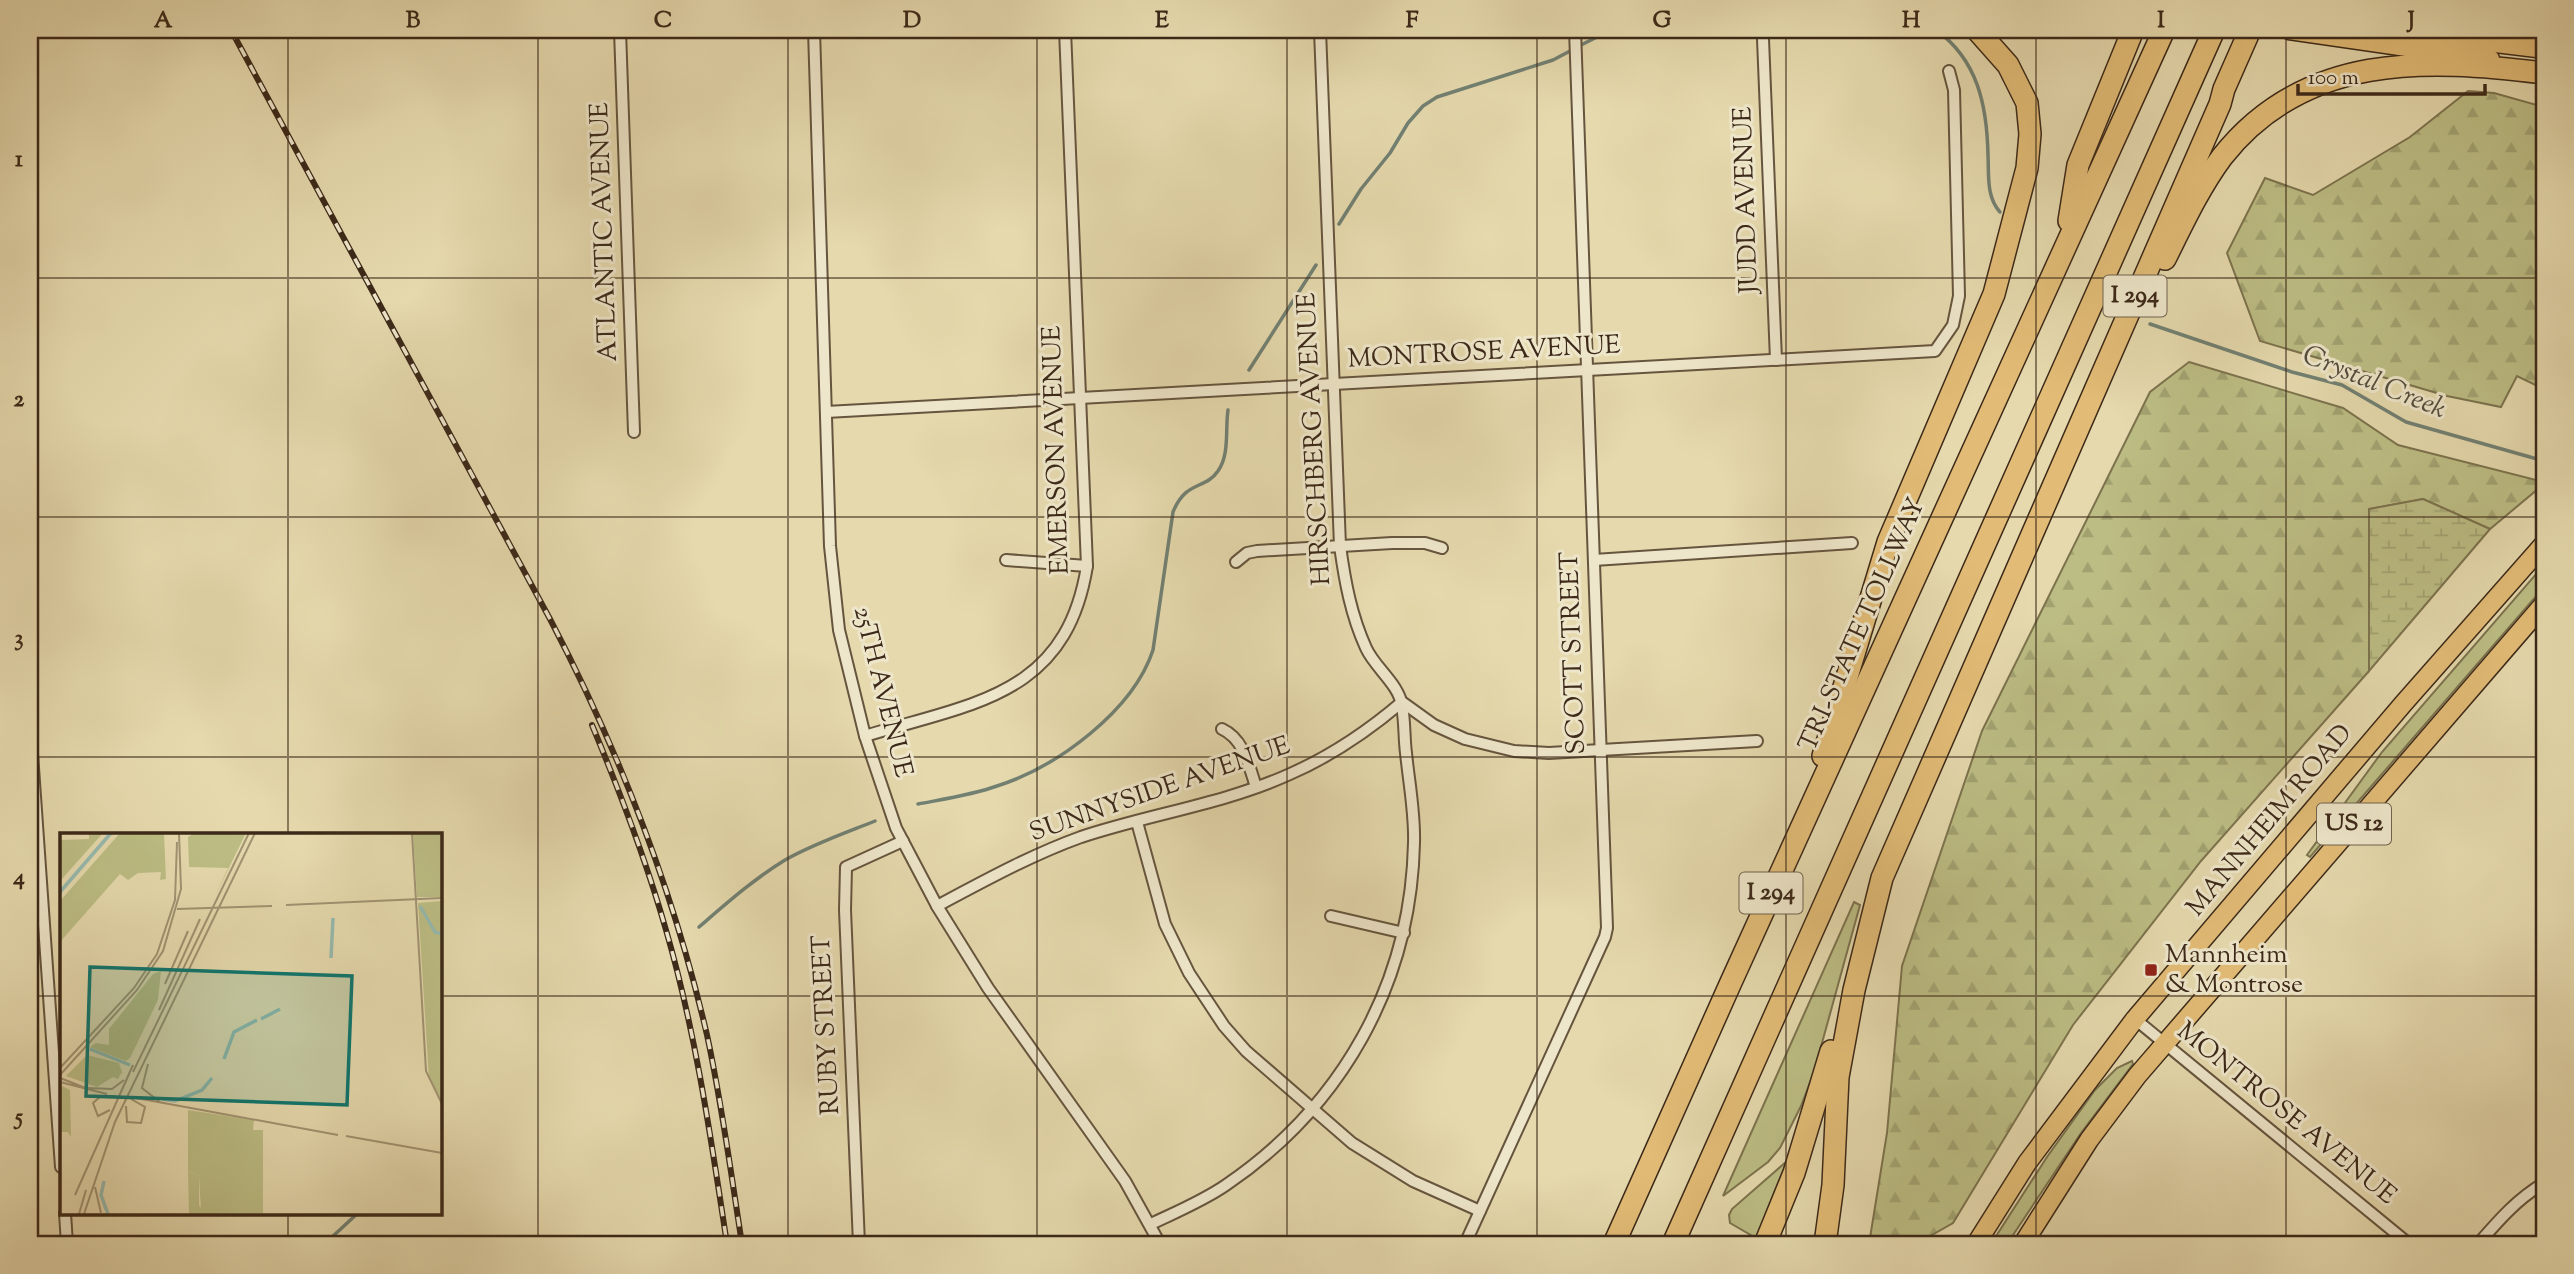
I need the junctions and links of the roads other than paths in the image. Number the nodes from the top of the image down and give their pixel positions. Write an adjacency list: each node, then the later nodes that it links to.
1 (620, 30): 23 (street, ATLANTIC AVENUE)
2 (814, 30): 22 (street, 25TH AVENUE)
3 (1065, 30): 21 (street, EMERSON AVENUE)
4 (1320, 30): 20 (street, HIRSCHBERG AVENUE)
5 (1575, 30): 19 (street, SCOTT STREET)
6 (1977, 30): 42 (highway)
7 (2133, 30): 17 (highway)
8 (2164, 30): 17 (highway, TRI-STATE TOLLWAY / I 294)
9 (2289, 30): 16 (main road)
10 (2389, 30): 14 (main road)
11 (2213, 31): 61 (highway, I 294)
12 (2252, 33): 24 (highway, I 294)
13 (1763, 39): 18 (street, JUDD AVENUE)
14 (2544, 49)
15 (1949, 71): 18 (street, MONTROSE AVENUE)
16 (2544, 72): 24 (highway)
17 (2066, 247): 42 (highway, TRI-STATE TOLLWAY / I 294)
18 (1776, 360): 19 (street, MONTROSE AVENUE)
19 (1587, 370): 20 (street, MONTROSE AVENUE); 30 (street, SCOTT STREET)
20 (1333, 384): 21 (street, MONTROSE AVENUE); 27 (street, HIRSCHBERG AVENUE)
21 (1079, 398): 22 (street, MONTROSE AVENUE); 32 (street, EMERSON AVENUE)
22 (826, 412): 37 (street, 25TH AVENUE)
23 (634, 432)
24 (2052, 490): 44 (highway, I 294)
25 (1852, 543): 30 (street)
26 (2544, 544): 48 (main road, MANNHEIM ROAD / US 12)
27 (1340, 546): 28 (street); 31 (street); 34 (street, HIRSCHBERG AVENUE)
28 (1442, 548)
29 (1006, 560): 32 (street)
30 (1594, 560): 39 (street, SCOTT STREET)
31 (1236, 562)
32 (1087, 566): 37 (street, EMERSON AVENUE)
33 (2544, 604): 49 (main road, US 12)
34 (1402, 702): 39 (street); 40 (street, SUNNYSIDE AVENUE); 47 (street, HIRSCHBERG AVENUE)
35 (30, 724): 51 (street)
36 (1222, 729): 40 (street)
37 (865, 736): 43 (street, 25TH AVENUE)
38 (1757, 741): 39 (street)
39 (1600, 750): 53 (street, SCOTT STREET)
40 (1256, 787): 41 (street, SUNNYSIDE AVENUE)
41 (1137, 822): 45 (street, SUNNYSIDE AVENUE); 50 (street)
42 (1804, 823): 60 (highway, TRI-STATE TOLLWAY / I 294)
43 (903, 841): 45 (street, 25TH AVENUE); 57 (street, RUBY STREET)
44 (1875, 902): 62 (highway, I 294); 63 (highway, I 294)
45 (937, 906): 55 (street, 25TH AVENUE)
46 (1331, 916): 47 (street)
47 (1404, 933): 50 (street, HIRSCHBERG AVENUE)
48 (2135, 1019): 49 (street, MONTROSE AVENUE); 64 (main road, MANNHEIM ROAD / US 12)
49 (2164, 1044): 65 (main road, US 12); 66 (street, MONTROSE AVENUE)
50 (1313, 1110): 53 (street); 55 (street, HIRSCHBERG AVENUE)
51 (60, 1153)
52 (2544, 1183): 67 (street)
53 (1480, 1211): 59 (street, SCOTT STREET)
54 (65, 1214): 56 (street)
55 (1151, 1224): 58 (street, 25TH AVENUE)
56 (67, 1244)
57 (859, 1244)
58 (1160, 1244)
59 (1465, 1244)
60 (1614, 1244)
61 (1673, 1244)
62 (1765, 1244)
63 (1825, 1244)
64 (1976, 1244)
65 (2023, 1244)
66 (2409, 1244)
67 (2479, 1244)

